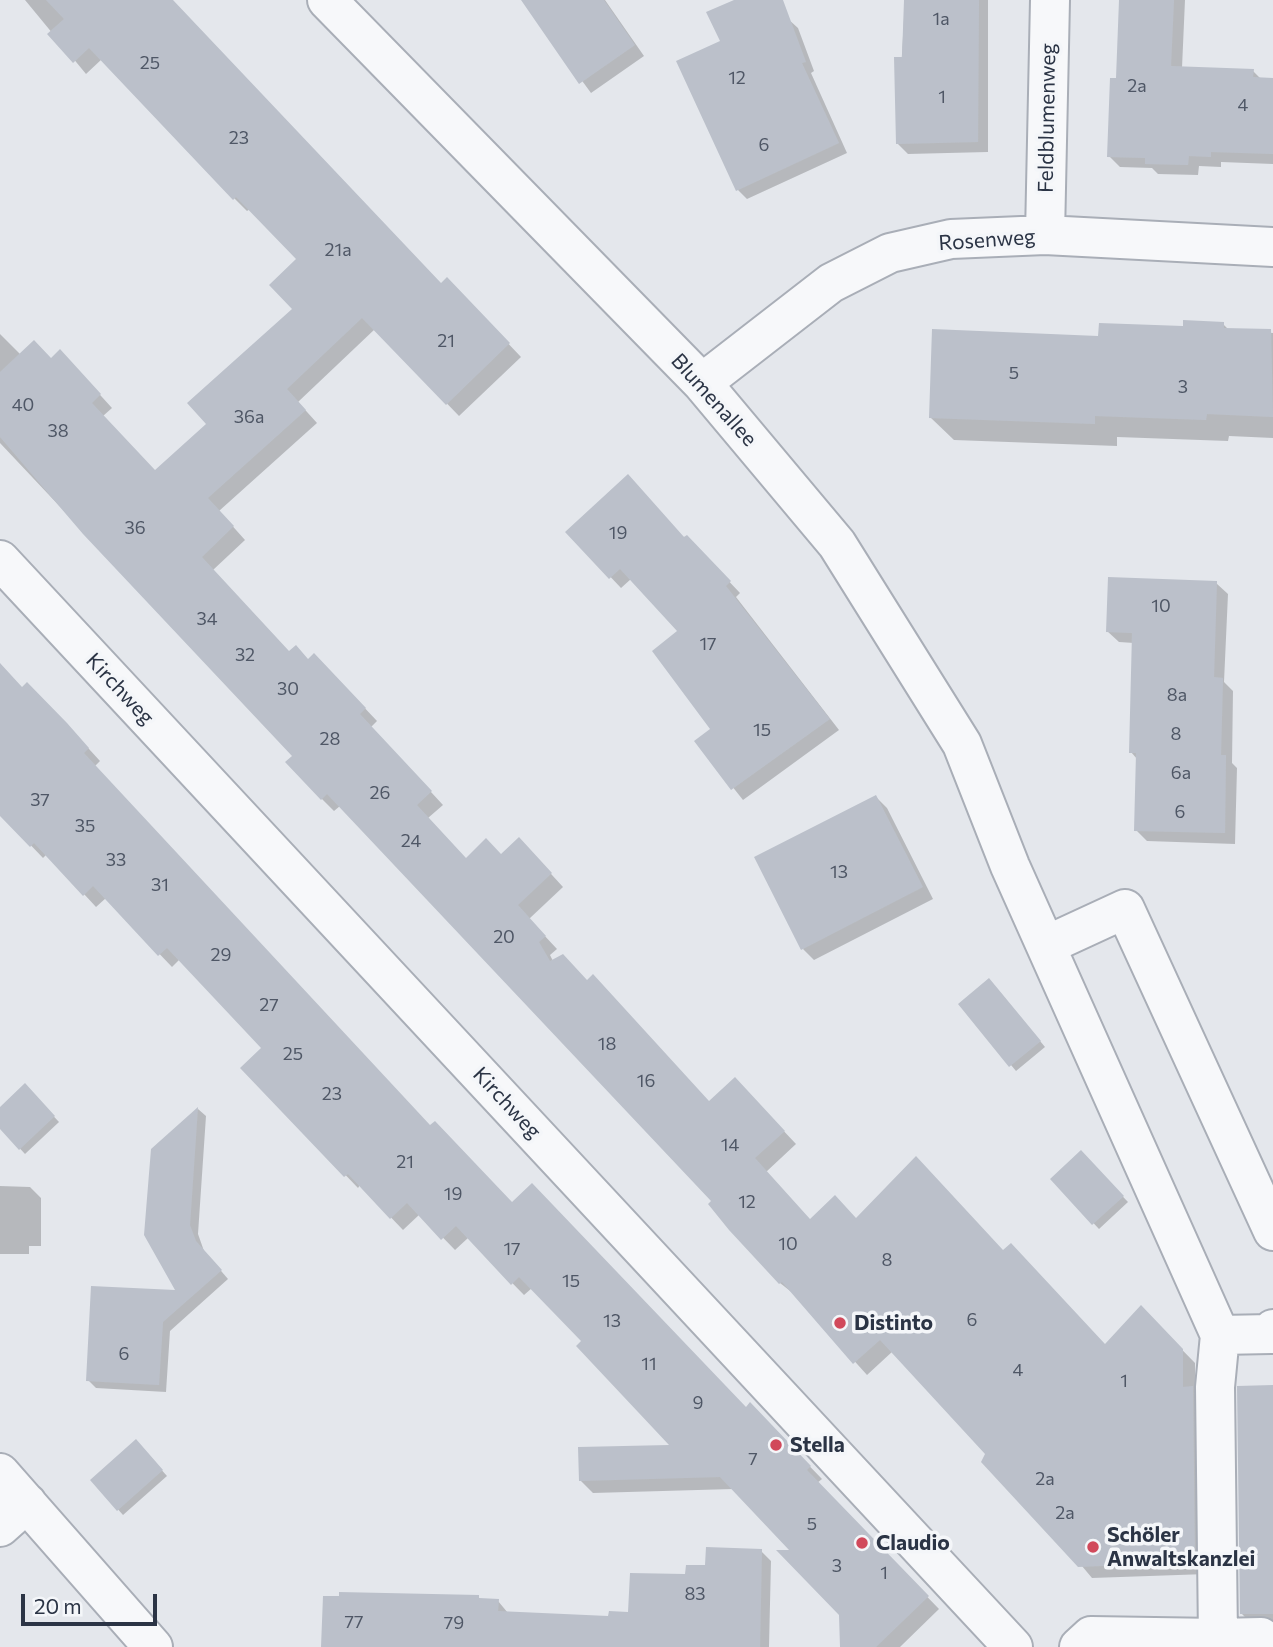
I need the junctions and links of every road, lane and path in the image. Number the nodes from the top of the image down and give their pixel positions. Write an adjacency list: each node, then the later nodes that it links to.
1 (327, 0): 5 (street, Blumenallee)
2 (1049, 0): 3 (street, Feldblumenweg)
3 (1045, 235): 4 (street, Rosenweg); 5 (street, Rosenweg)
4 (1273, 247)
5 (702, 383): 7 (street, Blumenallee)
6 (0, 560): 16 (street, Kirchweg)
7 (1045, 941): 8 (street); 10 (street, Blumenallee)
8 (1273, 1231)
9 (1273, 1329): 10 (street)
10 (1220, 1335): 13 (street)
11 (0, 1473): 12 (street)
12 (13, 1515): 15 (street)
13 (1218, 1638): 14 (street); 17 (street)
14 (1266, 1640)
15 (153, 1647)
16 (1013, 1647)
17 (1079, 1647)

